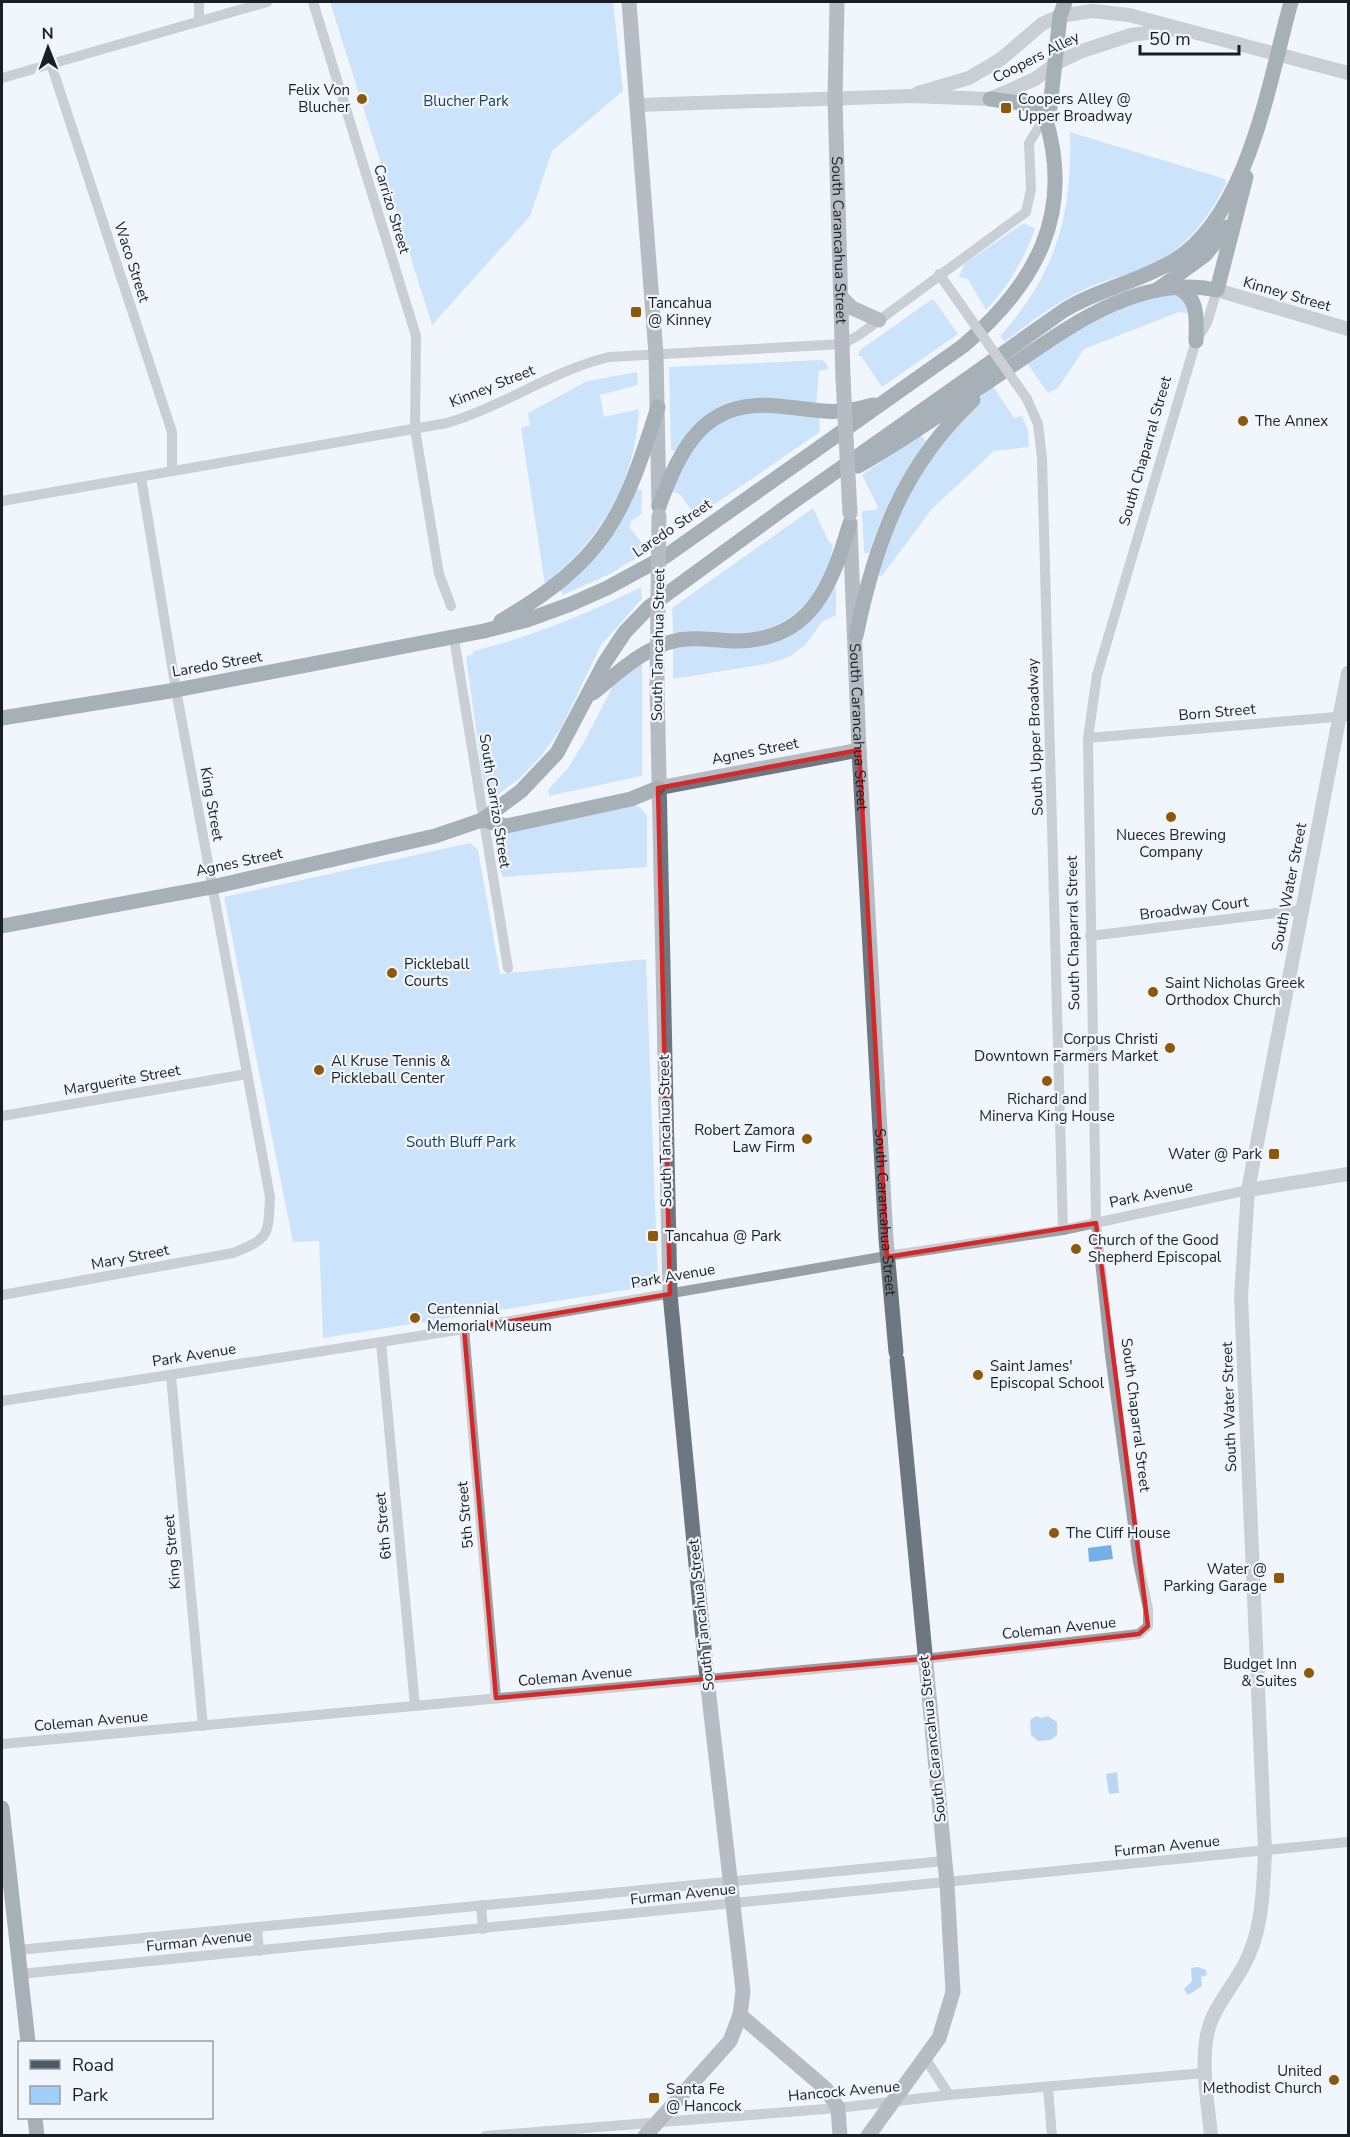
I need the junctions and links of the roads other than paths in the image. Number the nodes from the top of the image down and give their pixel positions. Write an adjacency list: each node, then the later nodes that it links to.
1 (199, 2): 8 (street)
2 (267, 2): 8 (street)
3 (313, 2): 35 (street, Carrizo Street)
4 (629, 2): 18 (main road, South Tancahua Street)
5 (837, 2): 16 (main road, South Carancahua Street)
6 (1291, 2): 10 (main road)
7 (1063, 9): 9 (street, Coopers Alley); 11 (main road); 15 (street, Coopers Alley)
8 (198, 20): 12 (street)
9 (1176, 29): 10 (street, Coopers Alley); 11 (street, Coopers Alley)
10 (1276, 52): 13 (street, Coopers Alley); 20 (main road)
11 (1057, 63): 17 (street, Coopers Alley); 19 (main road)
12 (51, 64): 14 (street); 36 (street, Waco Street)
13 (1348, 73)
14 (2, 78)
15 (910, 96): 16 (street, Coopers Alley); 17 (street, Coopers Alley)
16 (835, 99): 18 (street, Coopers Alley); 26 (main road, South Carancahua Street)
17 (990, 99): 19 (main road)
18 (638, 105): 31 (main road, South Tancahua Street)
19 (1045, 117): 22 (street); 33 (main road, Laredo Street)
20 (1250, 149): 21 (main road); 39 (main road)
21 (1236, 214): 24 (main road); 25 (main road)
22 (939, 274): 27 (street); 65 (street, South Upper Broadway, bridge)
23 (1178, 288): 24 (main road); 25 (main road); 29 (main road)
24 (1216, 290): 28 (street, Kinney Street); 29 (street, South Chaparral Street)
25 (1153, 292): 32 (main road)
26 (841, 297): 27 (main road); 30 (main road, South Carancahua Street)
27 (879, 320): 30 (street)
28 (1348, 329)
29 (1196, 341): 51 (street, South Chaparral Street)
30 (843, 344): 31 (street, Kinney Street); 41 (main road, South Carancahua Street, bridge)
31 (656, 354): 34 (main road, South Tancahua Street); 35 (street, Kinney Street)
32 (1001, 373): 39 (main road); 44 (main road)
33 (885, 402): 40 (main road); 43 (main road, Laredo Street)
34 (658, 406): 40 (main road, South Tancahua Street); 43 (main road)
35 (415, 429): 36 (street, Kinney Street); 42 (street)
36 (172, 471): 37 (street, Kinney Street)
37 (141, 477): 38 (street, Kinney Street); 47 (street, King Street)
38 (2, 501)
39 (789, 504): 48 (main road)
40 (659, 511): 53 (main road, South Tancahua Street, bridge)
41 (850, 518): 44 (main road, South Carancahua Street); 48 (main road)
42 (451, 606)
43 (484, 631): 45 (main road, Laredo Street)
44 (856, 636): 52 (main road, South Carancahua Street)
45 (454, 638): 47 (main road, Laredo Street); 54 (street, South Carrizo Street)
46 (1348, 673): 49 (street, South Water Street)
47 (176, 690): 50 (main road, Laredo Street); 55 (street, King Street)
48 (589, 697): 54 (main road)
49 (1344, 716): 51 (street, Born Street); 56 (street, South Water Street)
50 (2, 718)
51 (1088, 738): 58 (street, South Chaparral Street)
52 (859, 750): 53 (main road, Agnes Street); 67 (main road, South Carancahua Street)
53 (658, 788): 54 (main road); 68 (main road, South Tancahua Street)
54 (482, 820): 55 (main road, Agnes Street); 59 (street, South Carrizo Street)
55 (212, 887): 57 (main road, Agnes Street); 60 (street, King Street)
56 (1301, 910): 58 (street, Broadway Court); 63 (street, South Water Street)
57 (2, 926)
58 (1090, 936): 64 (street, South Chaparral Street)
59 (508, 968)
60 (247, 1074): 61 (street, Marguerite Street); 66 (street, King Street)
61 (2, 1116)
62 (1348, 1174): 63 (street, Park Avenue)
63 (1248, 1190): 64 (street, Park Avenue); 83 (street, South Water Street)
64 (1096, 1223): 65 (street, Park Avenue); 74 (street, South Chaparral Street)
65 (1063, 1230): 67 (street, Park Avenue)
66 (262, 1240): 69 (street, Mary Street)
67 (887, 1256): 68 (street, Park Avenue); 75 (main road, South Carancahua Street)
68 (670, 1294): 70 (street, Park Avenue); 76 (main road, South Tancahua Street)
69 (2, 1295)
70 (464, 1329): 71 (street, Park Avenue); 77 (street, 5th Street)
71 (381, 1342): 72 (street, Park Avenue); 78 (street, 6th Street)
72 (171, 1376): 73 (street, Park Avenue); 79 (street, King Street)
73 (2, 1401)
74 (1148, 1626): 75 (street, Coleman Avenue)
75 (923, 1659): 76 (street, Coleman Avenue); 84 (main road, South Carancahua Street)
76 (707, 1679): 77 (street, Coleman Avenue); 85 (main road, South Tancahua Street)
77 (496, 1698): 78 (street, Coleman Avenue)
78 (415, 1706): 79 (street, Coleman Avenue)
79 (203, 1726): 80 (street, Coleman Avenue)
80 (2, 1744)
81 (2, 1808): 91 (main road)
82 (1348, 1842): 83 (street, Furman Avenue)
83 (1265, 1851): 86 (street, Furman Avenue); 97 (street, South Water Street)
84 (944, 1861): 85 (street, Furman Avenue); 86 (main road, South Carancahua Street)
85 (731, 1881): 87 (street, Furman Avenue); 88 (main road, South Tancahua Street)
86 (947, 1884): 88 (street, Furman Avenue); 96 (main road, South Carancahua Street)
87 (481, 1905): 89 (street, Furman Avenue); 90 (street)
88 (734, 1905): 90 (street, Furman Avenue); 94 (main road, South Tancahua Street)
89 (257, 1927): 91 (street, Furman Avenue); 92 (street)
90 (483, 1929): 92 (street, Furman Avenue)
91 (18, 1950): 93 (main road)
92 (259, 1951): 93 (street, Furman Avenue)
93 (20, 1974): 95 (main road)
94 (740, 2015): 101 (main road); 103 (main road, South Tancahua Street)
95 (28, 2041)
96 (925, 2058): 99 (street); 100 (main road, South Carancahua Street)
97 (1205, 2073): 98 (street, Hancock Avenue); 111 (street, South Water Street)
98 (1048, 2088): 99 (street, Hancock Avenue); 110 (street)
99 (949, 2095): 100 (street, Hancock Avenue)
100 (893, 2102): 101 (street, Hancock Avenue); 109 (main road, South Carancahua Street)
101 (838, 2108): 103 (street, Hancock Avenue); 108 (main road)
102 (35, 2119): 105 (main road)
103 (655, 2123): 104 (street, Hancock Avenue); 107 (main road, South Tancahua Street)
104 (619, 2131): 106 (street, Hancock Avenue)
105 (37, 2136)
106 (485, 2136)
107 (645, 2136)
108 (840, 2136)
109 (868, 2136)
110 (1052, 2136)
111 (1211, 2136)

